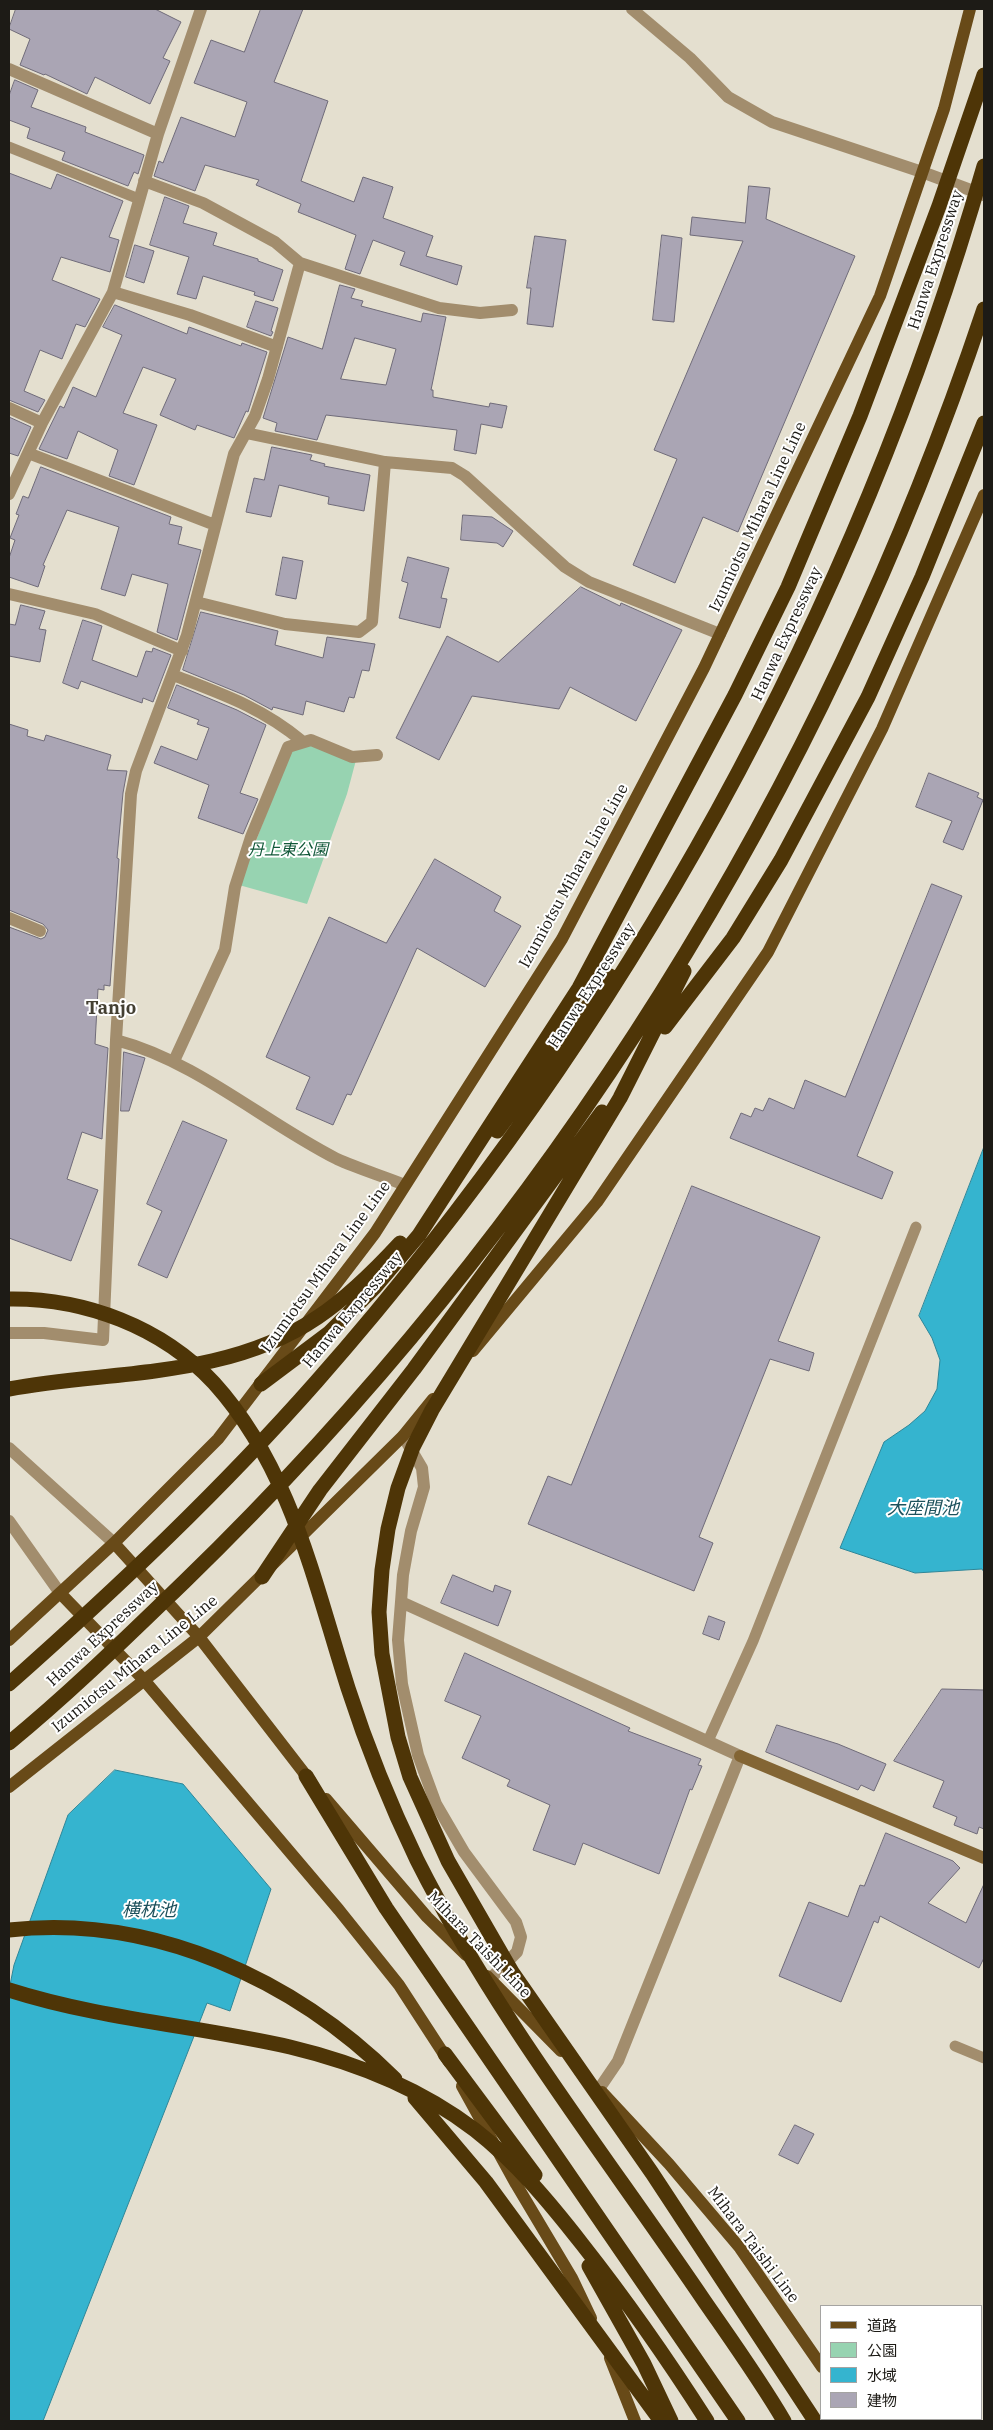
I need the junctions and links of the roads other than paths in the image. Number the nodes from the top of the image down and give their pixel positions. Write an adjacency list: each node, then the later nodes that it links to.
1 (201, 9): 6 (street)
2 (632, 9): 9 (street)
3 (970, 9): 9 (main road, Izumiotsu Mihara Line Line)
4 (9, 69): 6 (street)
5 (984, 75): 44 (highway)
6 (158, 134): 10 (street)
7 (9, 146): 12 (lane)
8 (984, 166): 34 (highway, Hanwa Expressway)
9 (922, 172): 11 (street); 29 (main road, Izumiotsu Mihara Line Line)
10 (144, 181): 12 (street); 13 (street)
11 (984, 195)
12 (139, 199): 14 (street)
13 (300, 263): 16 (street); 17 (street)
14 (113, 292): 17 (street); 19 (street)
15 (984, 309): 35 (highway, Hanwa Expressway)
16 (512, 310)
17 (277, 347): 21 (street)
18 (9, 408): 19 (street)
19 (42, 423): 22 (street)
20 (984, 423): 50 (highway)
21 (246, 433): 23 (street); 26 (street)
22 (28, 453): 24 (street); 26 (street)
23 (385, 462): 28 (street); 29 (street)
24 (9, 494)
25 (984, 495): 46 (main road, Izumiotsu Mihara Line Line)
26 (215, 525): 28 (street)
27 (9, 594): 30 (street)
28 (196, 602): 30 (street)
29 (720, 634): 40 (main road, Izumiotsu Mihara Line Line)
30 (182, 651): 31 (street)
31 (173, 675): 32 (street); 38 (street)
32 (302, 741): 33 (street); 39 (street)
33 (376, 755)
34 (673, 893): 45 (highway); 56 (highway, Hanwa Expressway)
35 (711, 913): 58 (highway, Hanwa Expressway); 76 (highway)
36 (9, 918): 37 (street)
37 (40, 931)
38 (116, 1040): 39 (street); 43 (street)
39 (174, 1061): 40 (street)
40 (405, 1184): 44 (main road, Izumiotsu Mihara Line Line)
41 (916, 1227): 57 (lane)
42 (9, 1299): 75 (highway)
43 (9, 1333)
44 (261, 1384): 49 (main road, Izumiotsu Mihara Line Line)
45 (9, 1389)
46 (403, 1436): 50 (main road, Izumiotsu Mihara Line Line); 52 (street)
47 (9, 1448): 49 (street)
48 (9, 1521): 51 (street)
49 (114, 1543): 51 (main road, Izumiotsu Mihara Line Line); 53 (main road, Mihara Taishi Line)
50 (262, 1577): 53 (main road, Izumiotsu Mihara Line Line)
51 (60, 1593): 54 (main road, Izumiotsu Mihara Line Line); 55 (main road)
52 (401, 1602): 57 (street); 64 (street)
53 (199, 1638): 55 (main road, Izumiotsu Mihara Line Line); 60 (main road, Mihara Taishi Line)
54 (9, 1640)
55 (144, 1680): 61 (main road, Izumiotsu Mihara Line Line); 67 (main road)
56 (9, 1684)
57 (708, 1741): 59 (street)
58 (9, 1743)
59 (740, 1756): 62 (street); 69 (street)
60 (306, 1776): 64 (main road, Mihara Taishi Line); 74 (highway)
61 (9, 1787)
62 (984, 1858)
63 (9, 1930): 71 (highway)
64 (490, 1979): 69 (main road, Mihara Taishi Line)
65 (9, 1990): 73 (highway)
66 (955, 2046): 68 (lane)
67 (445, 2054): 71 (highway); 72 (main road)
68 (984, 2058)
69 (599, 2089): 70 (main road, Mihara Taishi Line)
70 (820, 2364)
71 (667, 2419)
72 (635, 2421)
73 (707, 2421)
74 (738, 2421)
75 (784, 2421)
76 (815, 2421)

